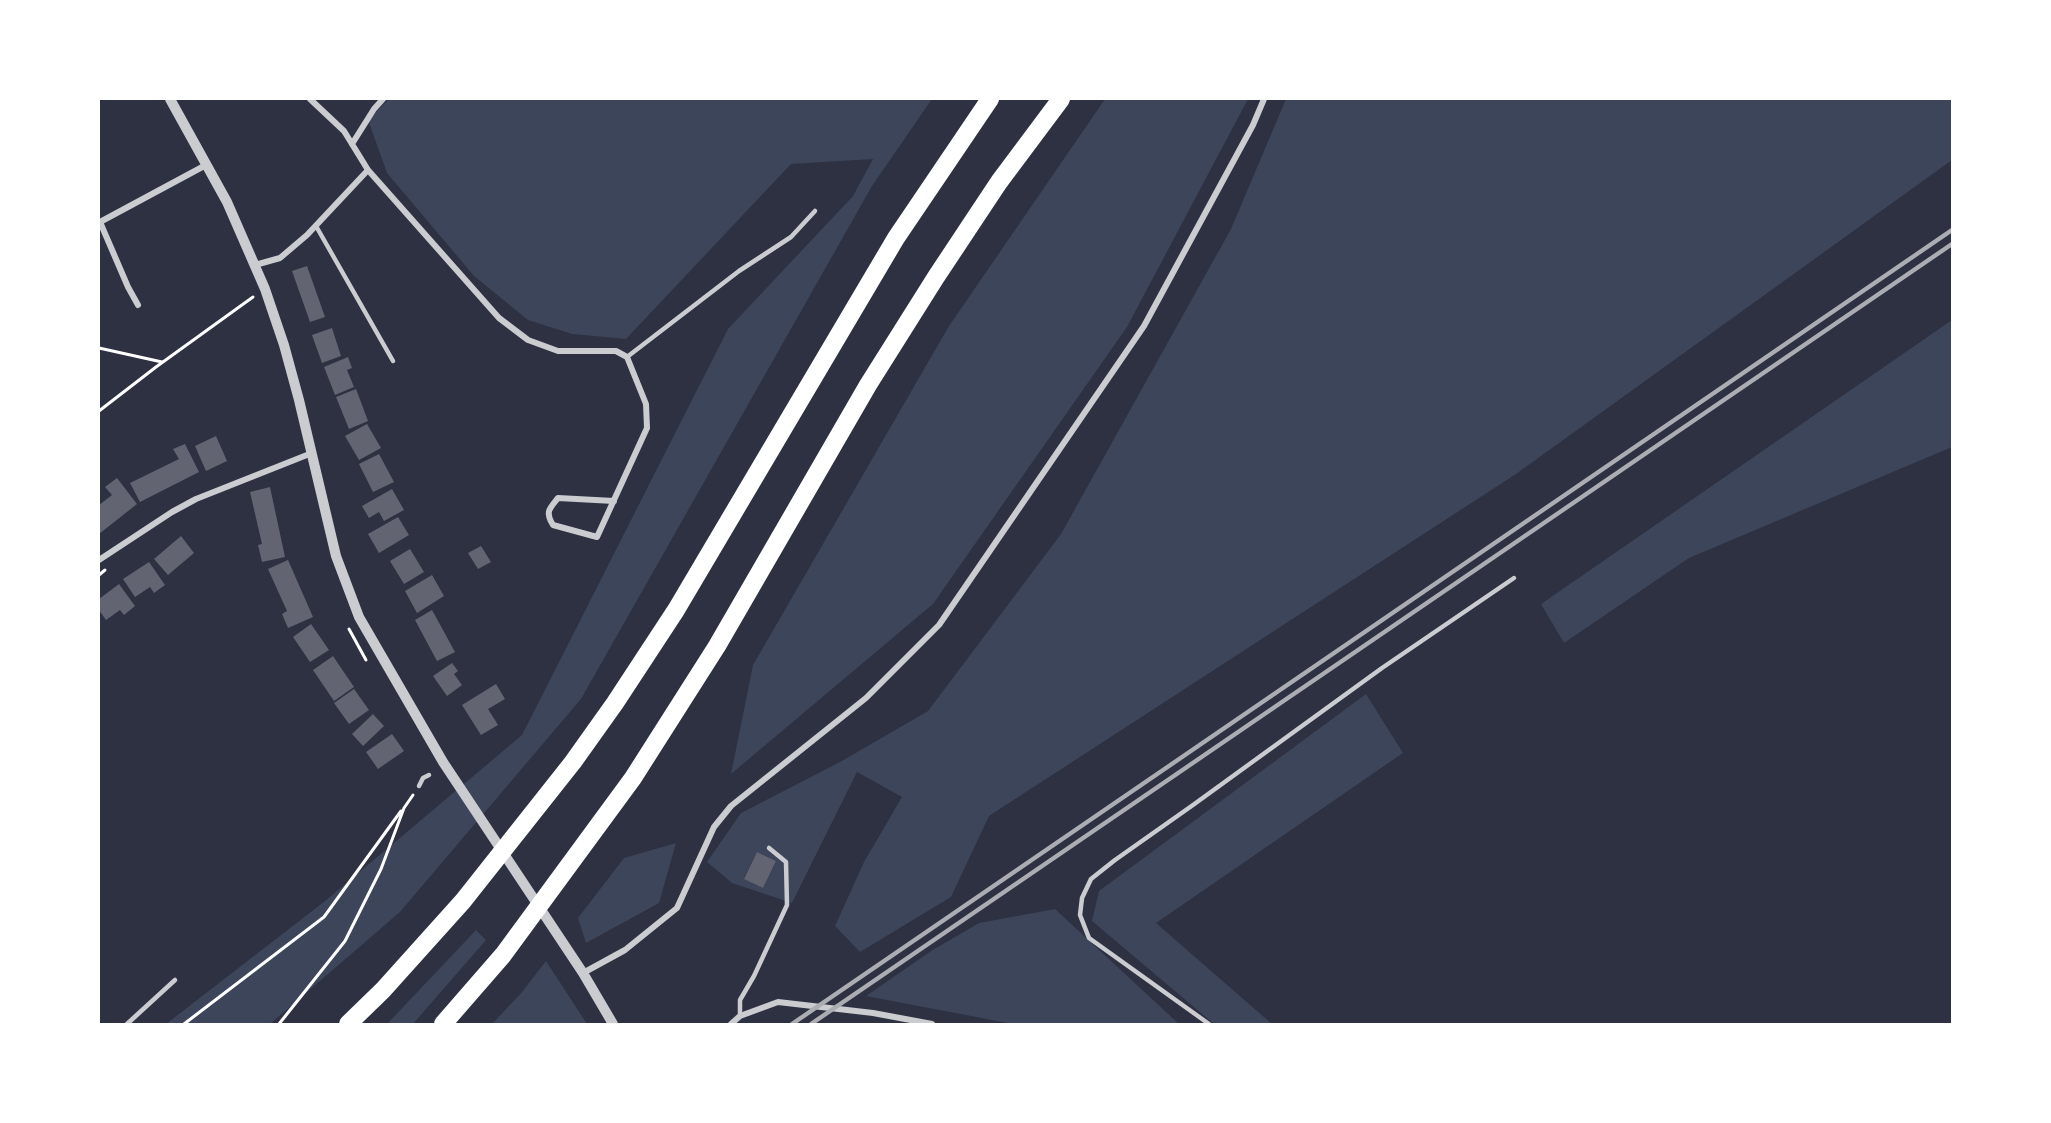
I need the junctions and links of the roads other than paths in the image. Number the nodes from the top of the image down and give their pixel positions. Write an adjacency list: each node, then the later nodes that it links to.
1 (170, 99): 8 (street)
2 (310, 99): 7 (street)
3 (383, 99): 7 (street)
4 (990, 99): 27 (highway)
5 (1060, 99): 28 (highway)
6 (1264, 99): 23 (street)
7 (352, 144): 9 (street)
8 (206, 165): 12 (street); 13 (street)
9 (368, 170): 11 (street); 14 (street)
10 (815, 212): 14 (lane)
11 (316, 225): 12 (street); 15 (lane)
12 (255, 265): 16 (street)
13 (138, 305)
14 (627, 357): 17 (street)
15 (393, 361)
16 (312, 453): 18 (street); 23 (street)
17 (614, 501): 17 (street)
18 (99, 560)
19 (1514, 578): 32 (lane)
20 (429, 775): 21 (lane)
21 (419, 786)
22 (769, 848): 25 (lane)
23 (583, 973): 29 (street)
24 (175, 980): 26 (lane)
25 (740, 1016): 30 (street); 31 (street)
26 (127, 1024)
27 (348, 1024)
28 (443, 1024)
29 (613, 1024)
30 (731, 1024)
31 (932, 1024)
32 (1209, 1024)

